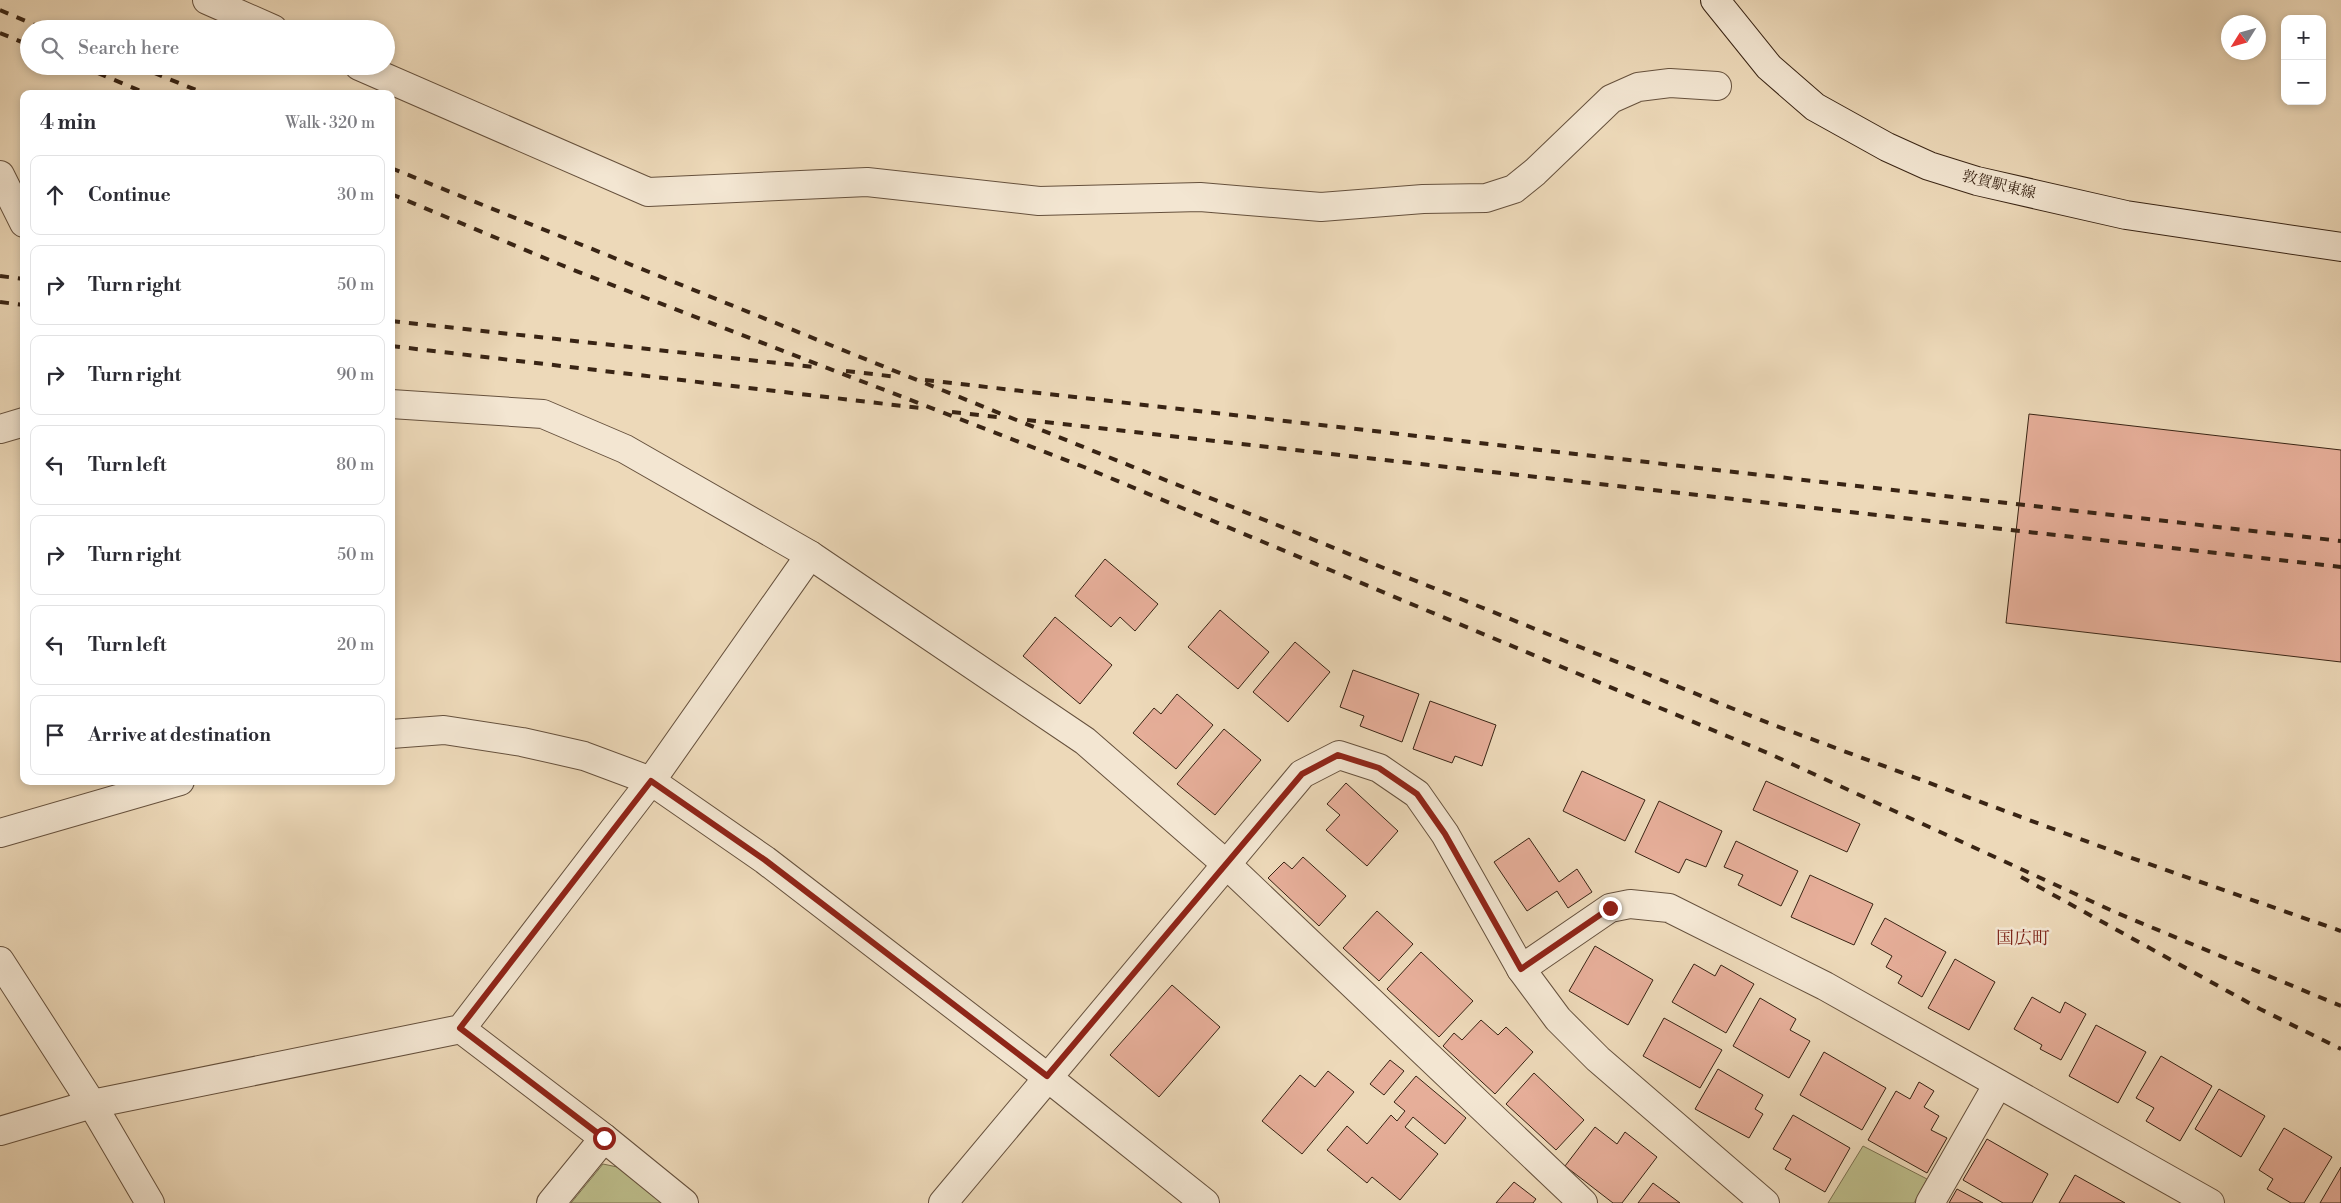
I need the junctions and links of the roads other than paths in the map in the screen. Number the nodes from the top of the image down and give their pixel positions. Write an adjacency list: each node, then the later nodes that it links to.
1 (207, 0): 3 (street)
2 (1715, 0): 8 (street, 敦賀駅東線)
3 (253, 20)
4 (380, 75): 5 (street)
5 (1717, 86)
6 (0, 175): 7 (street)
7 (20, 215)
8 (2341, 247)
9 (395, 404): 12 (street)
10 (20, 423): 11 (street)
11 (0, 429)
12 (810, 555): 14 (street); 17 (street)
13 (395, 734): 14 (street)
14 (651, 781): 20 (street); 21 (street)
15 (166, 785): 16 (street)
16 (0, 832)
17 (1226, 864): 19 (street); 21 (street); 31 (street)
18 (0, 961): 23 (street)
19 (1521, 969): 22 (street); 32 (street)
20 (460, 1028): 23 (street); 25 (street)
21 (1047, 1076): 29 (street); 30 (street)
22 (1998, 1084): 33 (street); 34 (street)
23 (92, 1104): 24 (street); 26 (street)
24 (0, 1131)
25 (604, 1138): 27 (street); 28 (street)
26 (150, 1203)
27 (551, 1203)
28 (684, 1203)
29 (943, 1203)
30 (1205, 1203)
31 (1583, 1203)
32 (1765, 1203)
33 (1930, 1203)
34 (2210, 1203)

